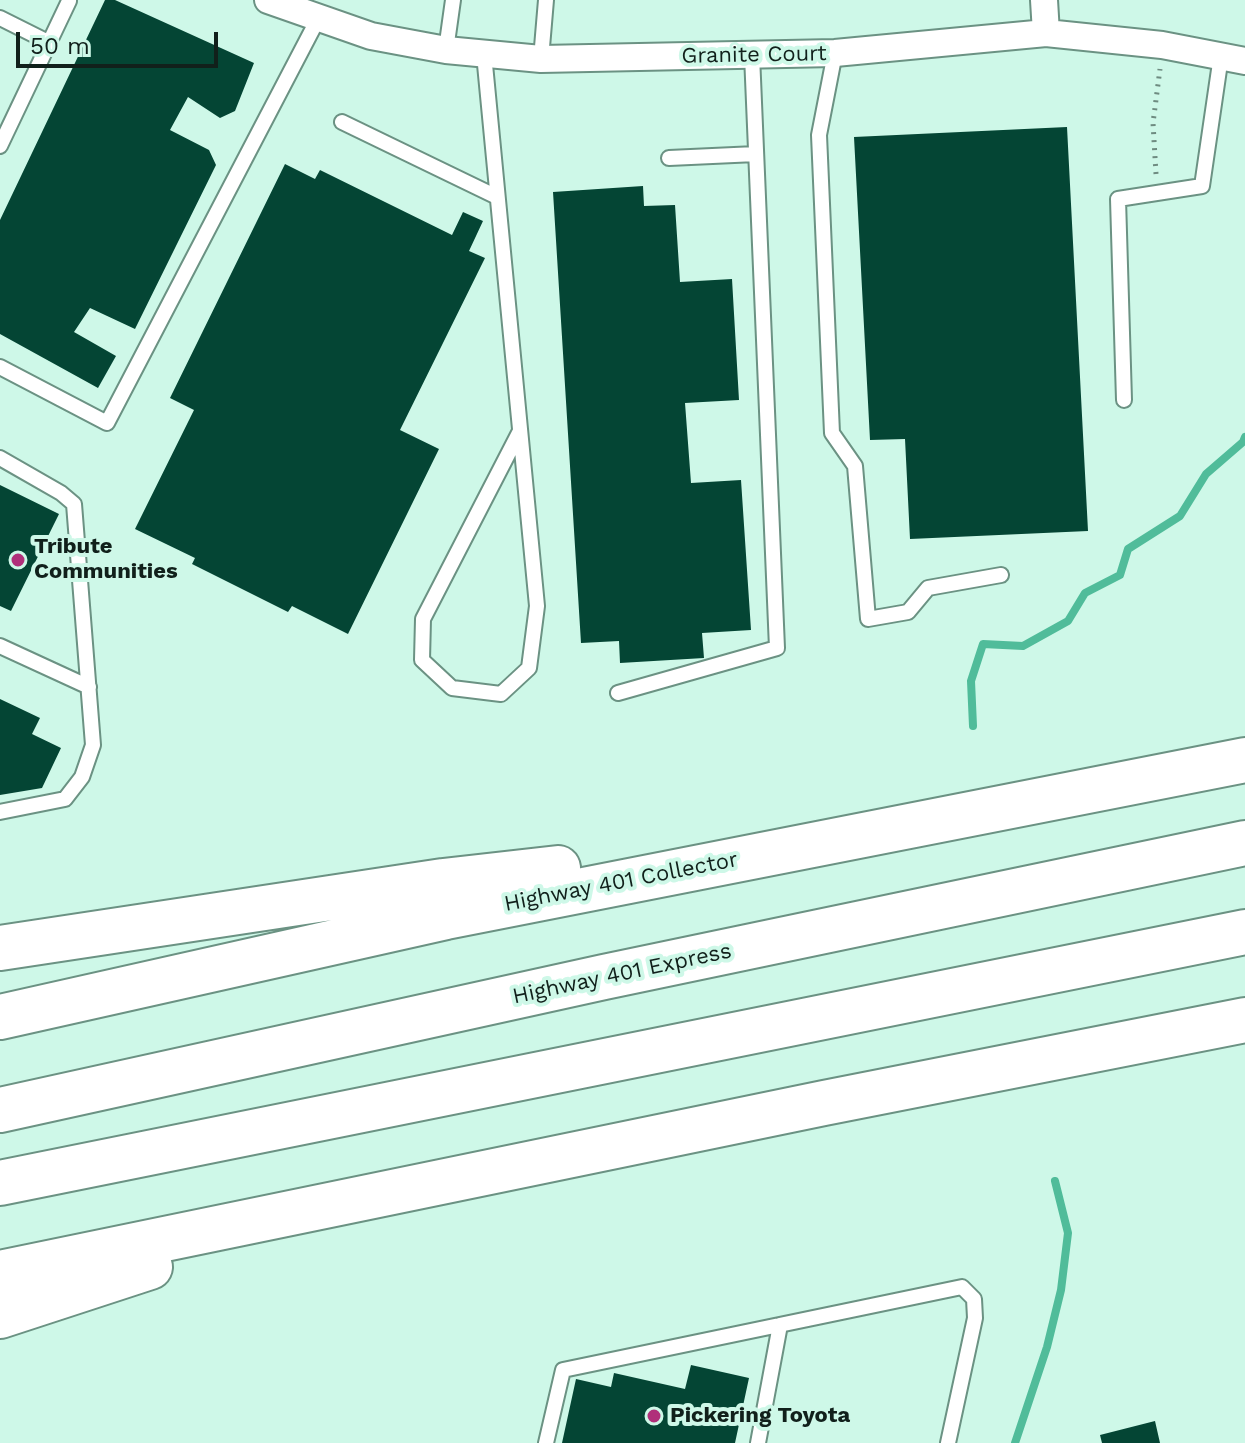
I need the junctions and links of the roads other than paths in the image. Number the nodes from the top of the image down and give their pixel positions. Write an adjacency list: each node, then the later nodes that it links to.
1 (268, 0): 6 (street, Granite Court)
2 (453, 0): 10 (lane)
3 (546, 0): 14 (lane)
4 (1044, 0): 8 (street)
5 (69, 1): 9 (lane)
6 (319, 17): 10 (street, Granite Court); 21 (lane)
7 (0, 18): 9 (lane)
8 (1046, 33): 11 (street, Granite Court); 15 (street, Granite Court)
9 (48, 42): 17 (lane)
10 (446, 50): 12 (street, Granite Court)
11 (835, 53): 13 (street, Granite Court); 25 (lane)
12 (484, 54): 14 (street, Granite Court); 20 (lane)
13 (752, 55): 14 (street, Granite Court); 18 (lane)
14 (541, 59)
15 (1233, 59): 22 (lane)
16 (342, 122): 20 (lane)
17 (0, 146)
18 (756, 154): 19 (lane); 28 (lane)
19 (669, 158)
20 (497, 197): 23 (lane)
21 (0, 367)
22 (1124, 400)
23 (520, 431): 23 (lane)
24 (0, 458): 27 (lane)
25 (1001, 575)
26 (0, 646): 27 (lane)
27 (89, 687): 30 (lane)
28 (618, 693)
29 (1245, 760): 31 (highway, Highway 401 Collector)
30 (0, 812)
31 (878, 831): 34 (highway); 35 (highway, Highway 401 Collector)
32 (1245, 843): 37 (highway, Highway 401 Express)
33 (1245, 932): 38 (highway)
34 (0, 948)
35 (0, 1017)
36 (1245, 1020): 39 (highway)
37 (0, 1110)
38 (0, 1183)
39 (340, 1204): 40 (highway); 41 (highway)
40 (0, 1273)
41 (0, 1316)
42 (780, 1325): 43 (lane); 44 (lane); 45 (lane)
43 (546, 1443)
44 (758, 1443)
45 (948, 1443)

